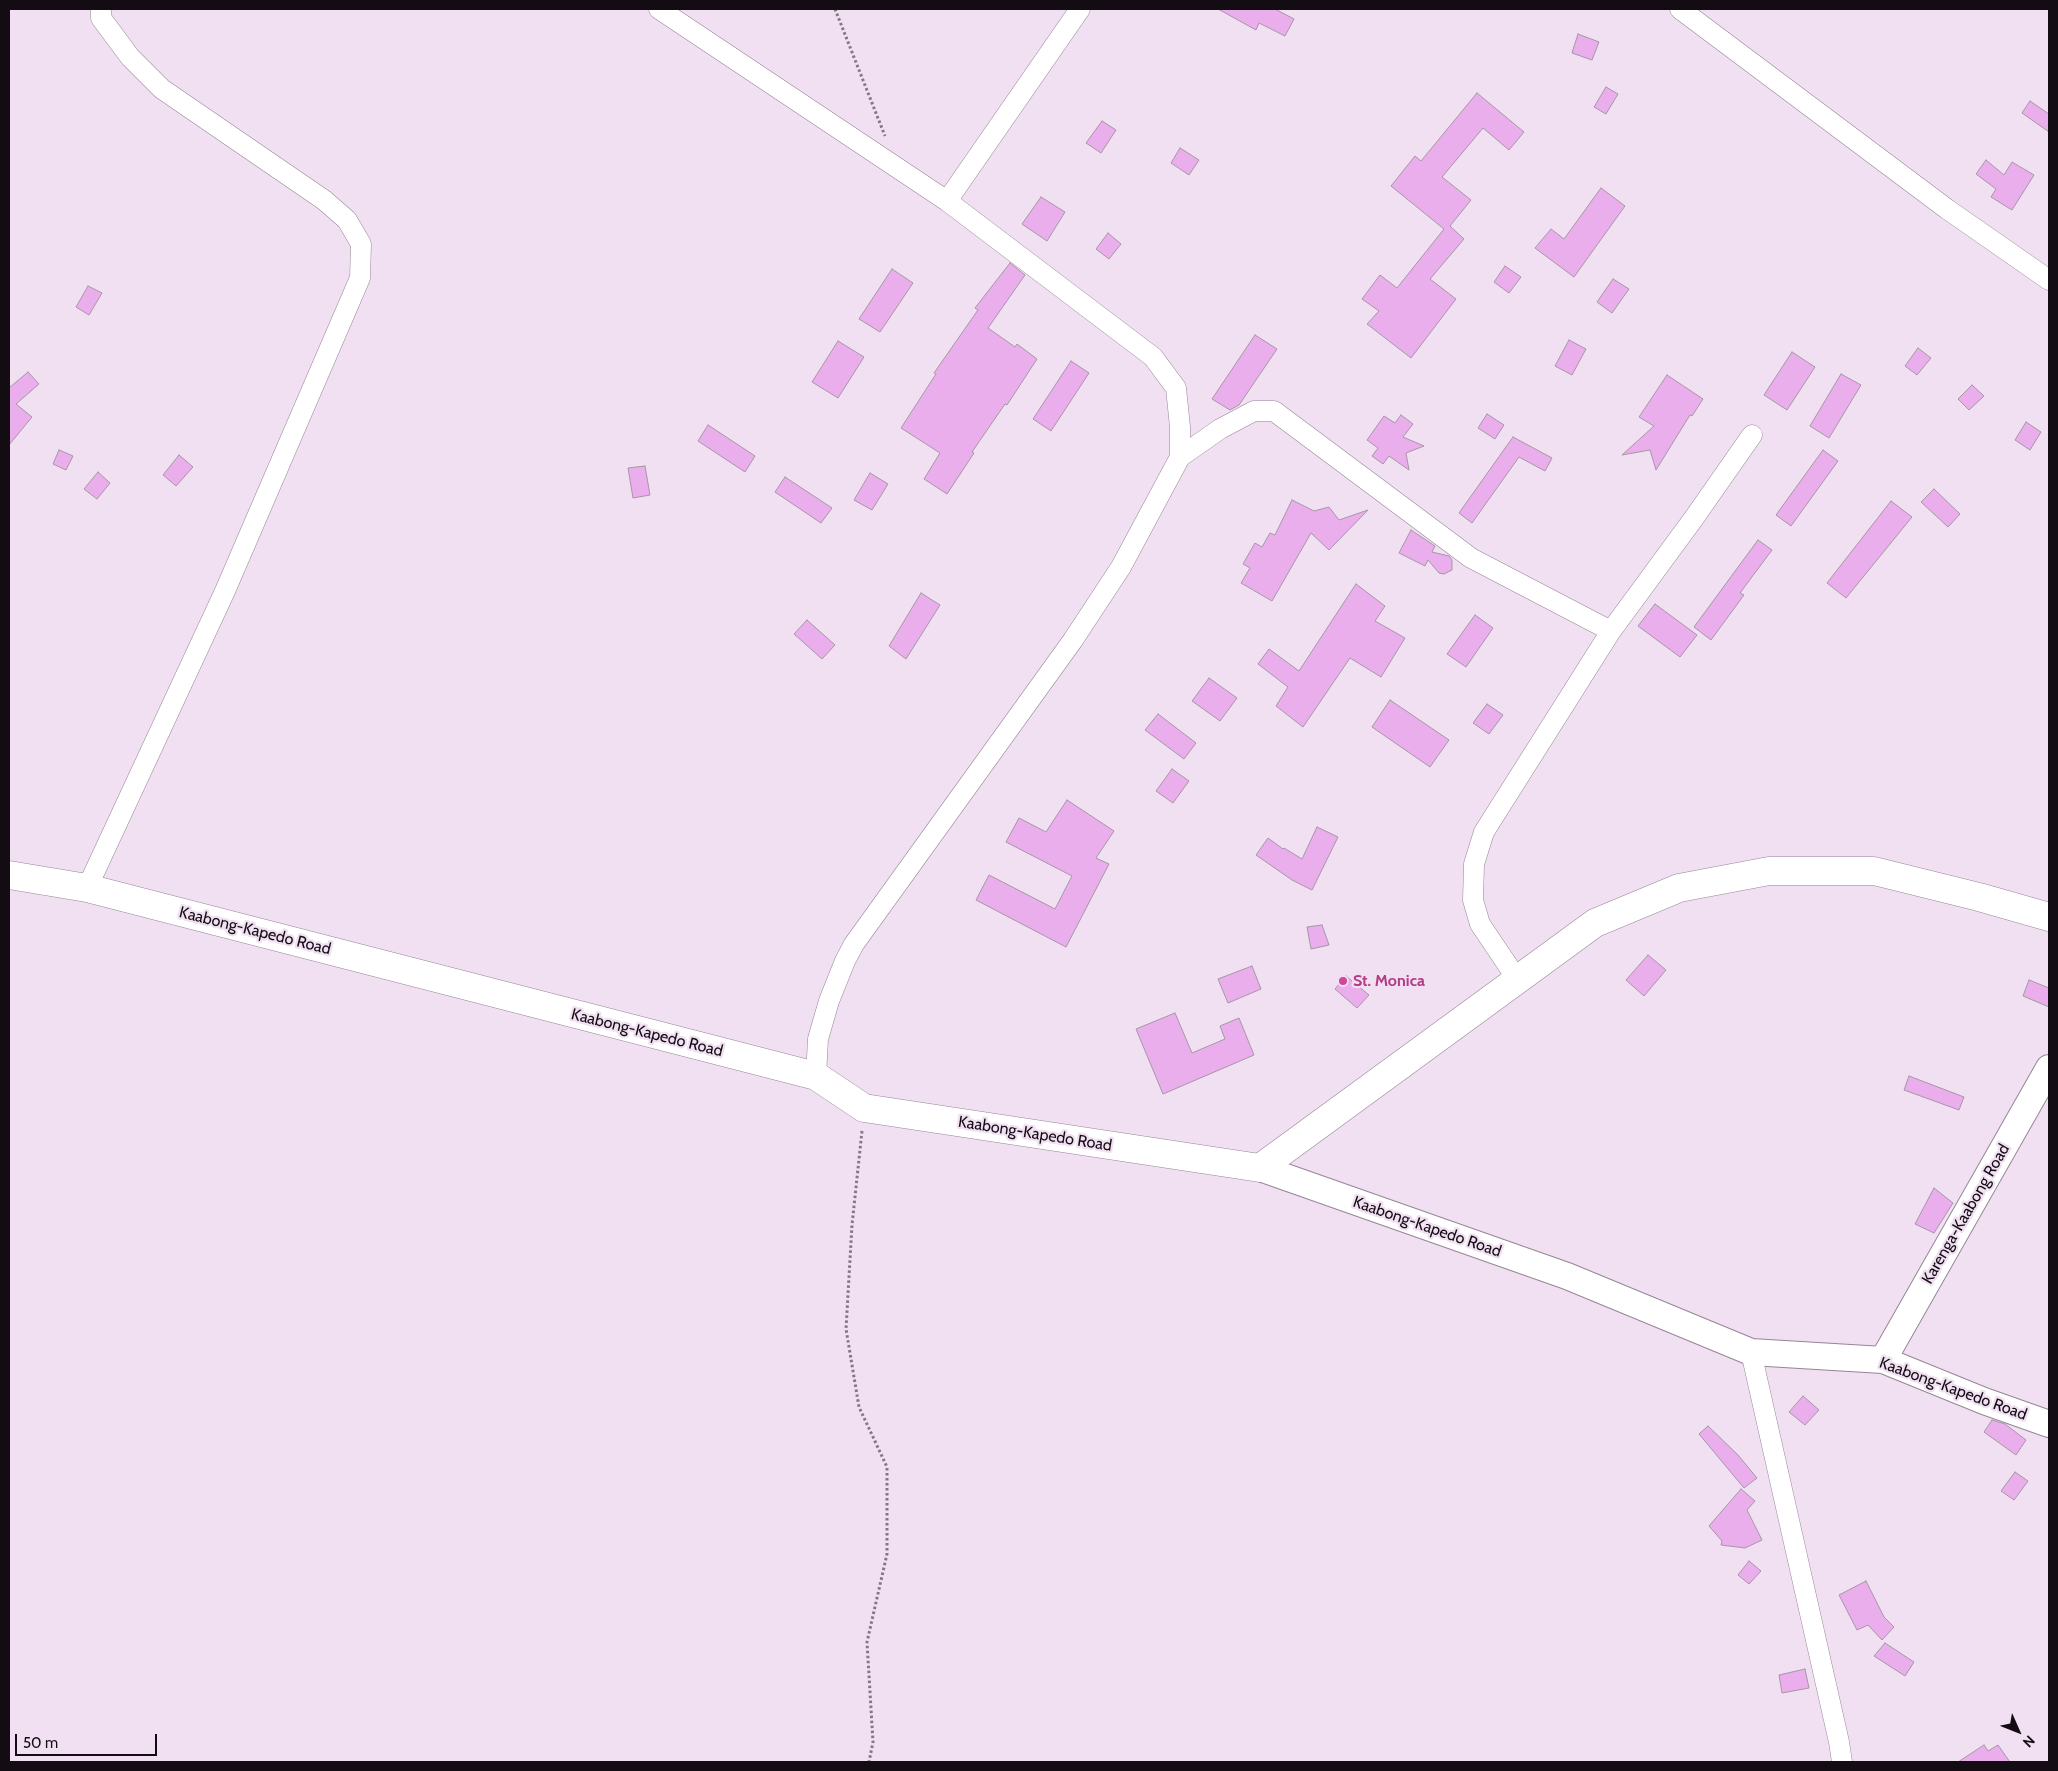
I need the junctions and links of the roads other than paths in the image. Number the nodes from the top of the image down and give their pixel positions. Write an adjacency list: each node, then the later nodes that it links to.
1 (101, 9): 11 (street)
2 (659, 9): 5 (street)
3 (1080, 9): 5 (street)
4 (1680, 9): 6 (street)
5 (947, 201): 8 (street)
6 (2049, 280)
7 (1752, 435): 9 (street)
8 (1180, 458): 9 (street); 15 (street)
9 (1611, 631): 13 (street)
10 (9, 875): 11 (main road, Kaabong-Kapedo Road)
11 (87, 888): 15 (main road, Kaabong-Kapedo Road)
12 (2049, 917): 13 (main road)
13 (1517, 979): 16 (main road)
14 (2049, 1068): 18 (street, Karenga-Kaabong Road)
15 (816, 1076): 16 (main road, Kaabong-Kapedo Road)
16 (1260, 1168): 17 (street, Kaabong-Kapedo Road)
17 (1751, 1352): 18 (street, Kaabong-Kapedo Road); 20 (street)
18 (1882, 1360): 19 (street, Kaabong-Kapedo Road)
19 (2049, 1424)
20 (1842, 1762)

